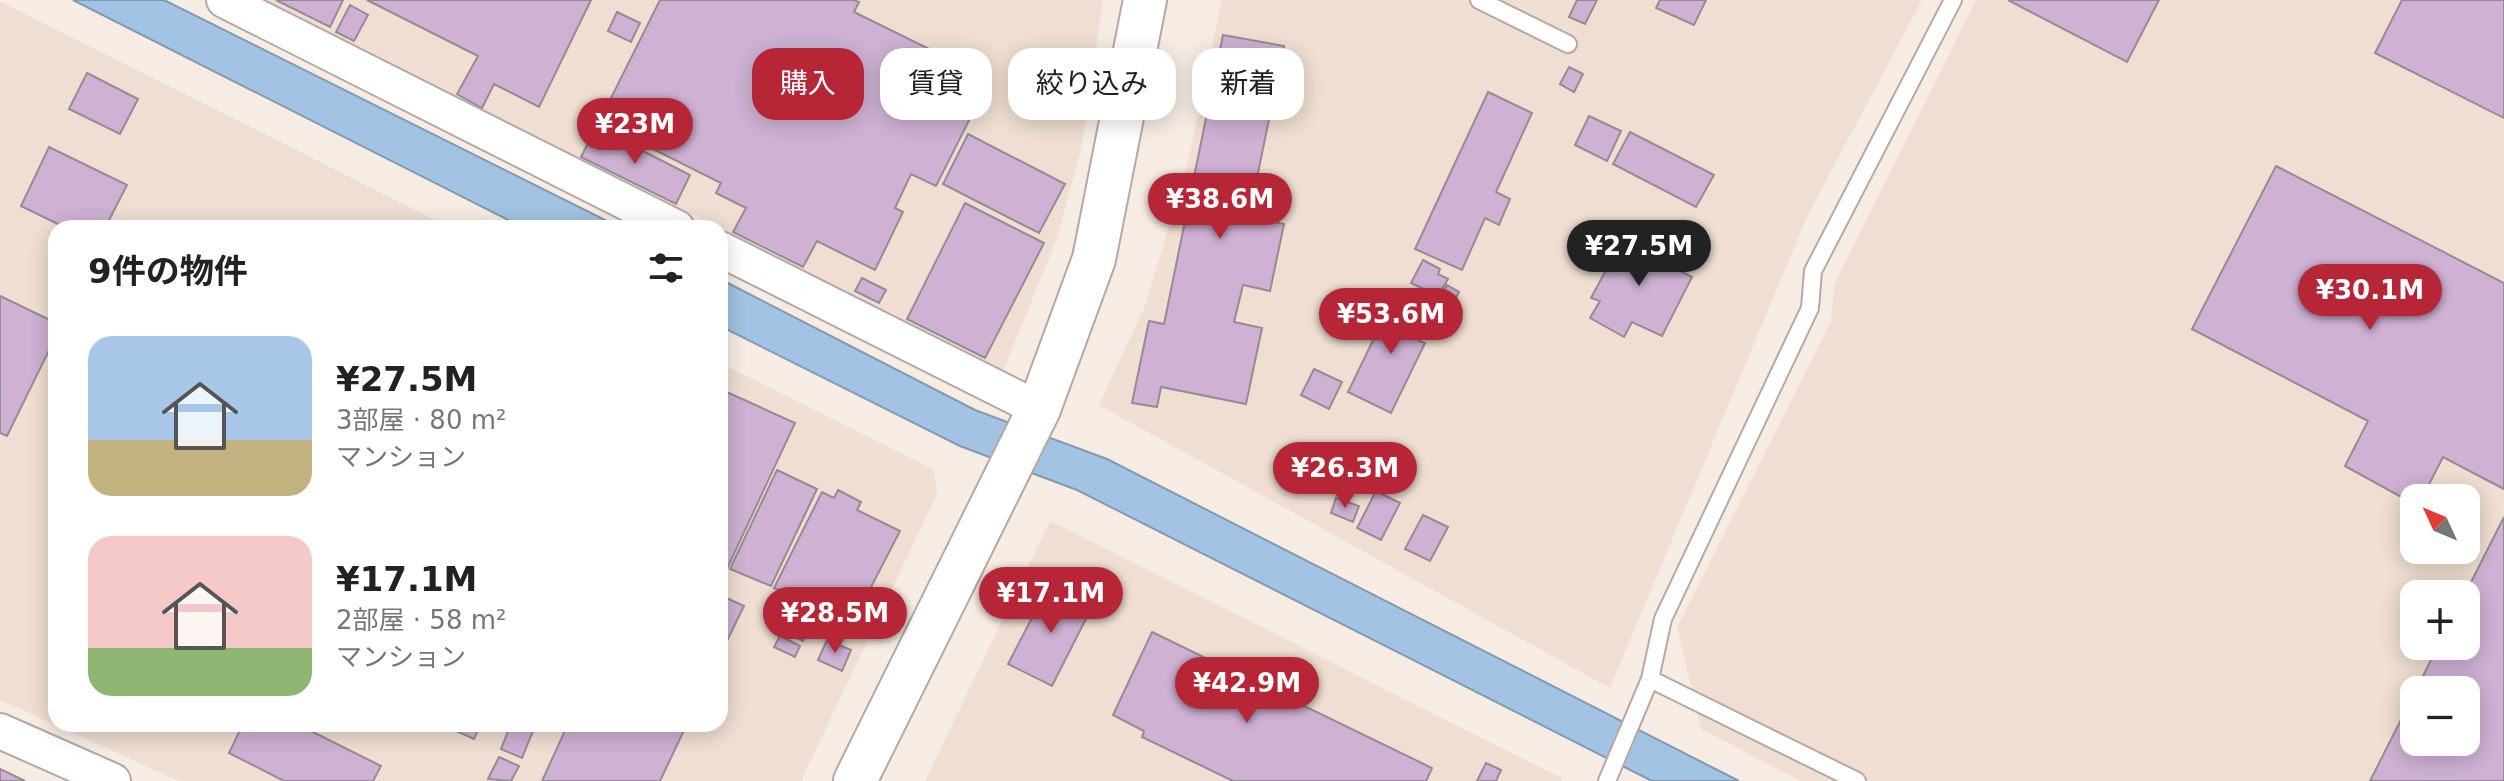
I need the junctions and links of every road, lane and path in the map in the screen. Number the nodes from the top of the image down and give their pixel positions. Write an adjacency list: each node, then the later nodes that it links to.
1 (224, 0): 6 (street)
2 (1145, 0): 8 (street)
3 (1479, 0): 5 (lane)
4 (1953, 0): 9 (lane)
5 (1568, 44)
6 (661, 220)
7 (728, 253): 8 (street)
8 (1034, 418): 12 (street)
9 (1650, 679): 13 (lane); 14 (lane)
10 (0, 731): 11 (street)
11 (113, 781)
12 (855, 781)
13 (1607, 781)
14 (1857, 781)

